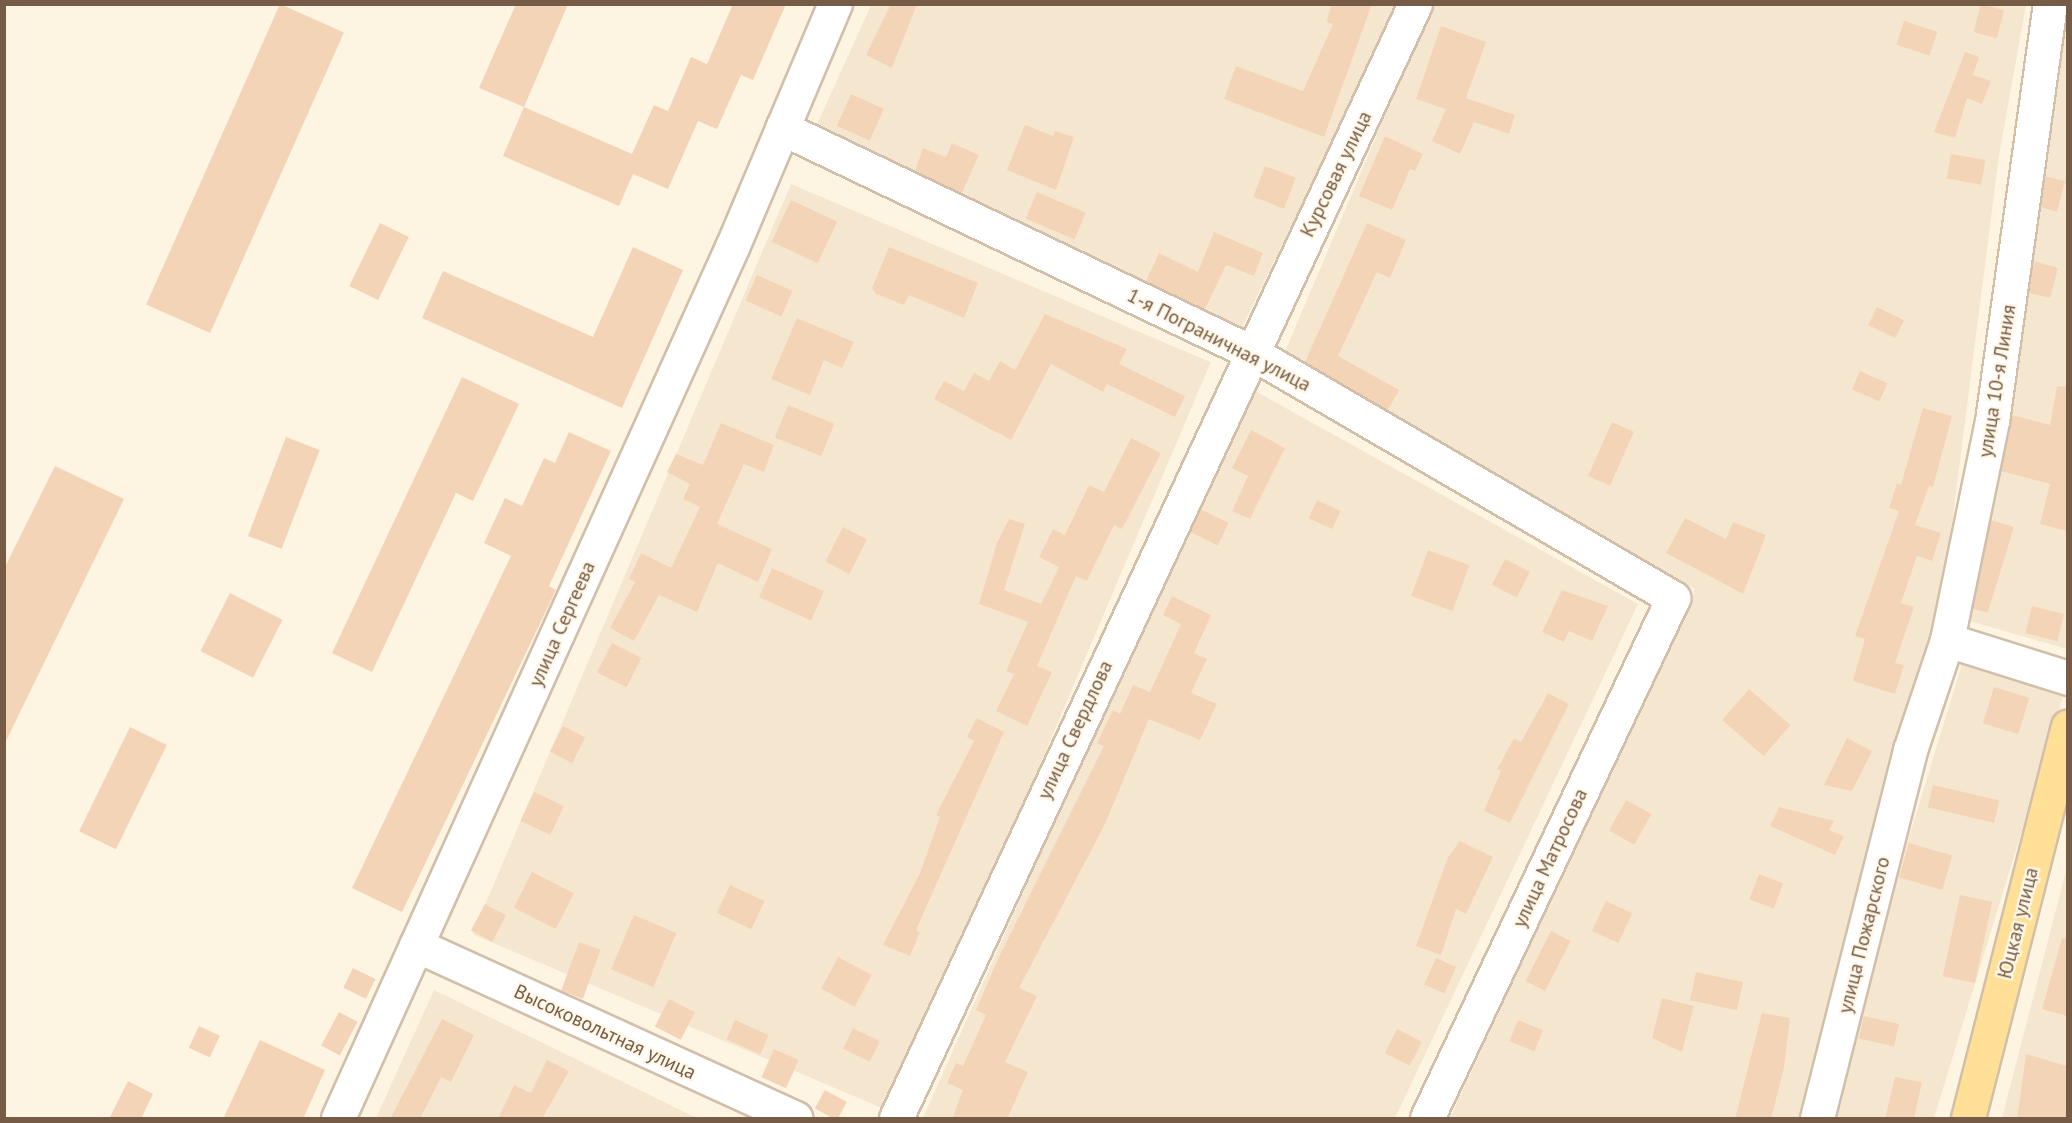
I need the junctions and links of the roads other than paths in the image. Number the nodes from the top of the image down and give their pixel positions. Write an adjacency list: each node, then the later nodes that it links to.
1 (836, 4): 4 (street, улица Сергеева)
2 (1415, 4): 5 (street, Курсовая улица)
3 (2050, 4): 7 (street, улица 10-я Линия)
4 (782, 128): 5 (street, 1-я Пограничная улица); 11 (street, улица Сергеева)
5 (1252, 346): 6 (street, 1-я Пограничная улица); 14 (street, улица Свердлова)
6 (1673, 598): 15 (street, улица Матросова)
7 (1947, 640): 8 (street); 10 (street, улица 10-я Линия)
8 (2067, 678)
9 (2067, 727): 17 (main road, Юцкая улица)
10 (1910, 750): 16 (street, улица Пожарского)
11 (416, 945): 12 (street, улица Сергеева); 13 (street, Высоковольтная улица)
12 (338, 1119)
13 (795, 1119)
14 (896, 1119)
15 (1427, 1119)
16 (1817, 1119)
17 (1968, 1119)

